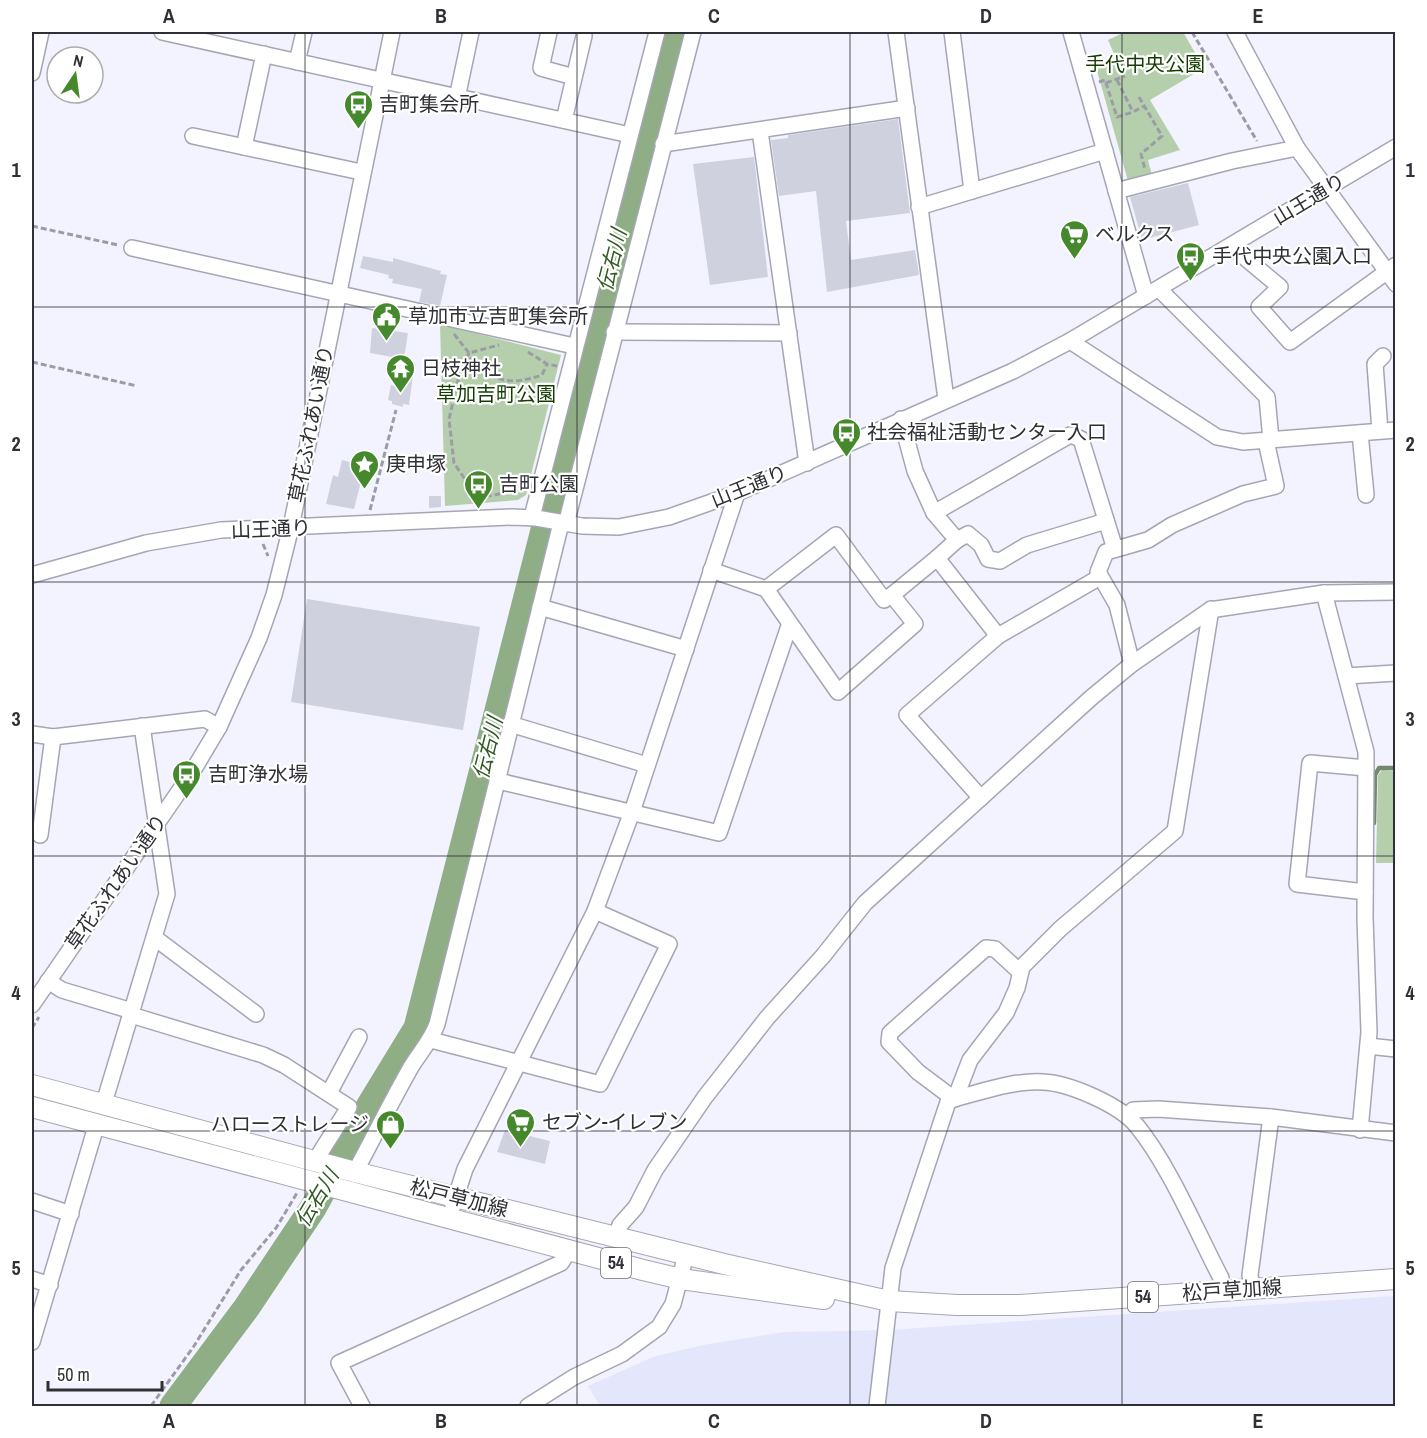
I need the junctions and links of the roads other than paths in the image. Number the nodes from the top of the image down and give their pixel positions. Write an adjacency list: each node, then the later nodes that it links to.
1 (41, 32): 16 (street)
2 (162, 32): 14 (street)
3 (304, 32): 15 (street)
4 (392, 32): 18 (street, 草花ふれあい通り)
5 (471, 32): 19 (street)
6 (549, 32): 17 (street)
7 (657, 32): 23 (street)
8 (693, 32): 25 (street)
9 (896, 32): 20 (street)
10 (952, 32): 32 (street)
11 (1071, 32): 29 (street)
12 (1235, 32): 28 (street)
13 (584, 36): 17 (street)
14 (264, 54): 15 (street); 26 (street)
15 (297, 62): 18 (street)
16 (32, 73)
17 (574, 77): 21 (street)
18 (381, 80): 19 (street); 30 (street, 草花ふれあい通り)
19 (457, 98): 21 (street)
20 (907, 108): 22 (street); 34 (street)
21 (564, 120): 23 (street)
22 (760, 131): 25 (street); 42 (street)
23 (630, 135): 44 (street)
24 (193, 136): 26 (street)
25 (663, 144): 41 (street)
26 (244, 147): 30 (street)
27 (1395, 147): 31 (street, 山王通り)
28 (1297, 148): 31 (street); 33 (street)
29 (1105, 151): 32 (street); 33 (street)
30 (361, 172): 40 (street, 草花ふれあい通り)
31 (1327, 189): 35 (street, 山王通り); 37 (street)
32 (972, 191): 34 (street)
33 (1116, 191): 39 (street)
34 (919, 207): 46 (street)
35 (1231, 246): 37 (street); 39 (street, 山王通り)
36 (132, 248): 40 (street)
37 (1391, 268): 38 (street)
38 (1395, 284)
39 (1152, 292): 43 (street, 山王通り); 50 (street)
40 (337, 293): 44 (street); 58 (street, 草花ふれあい通り)
41 (614, 332): 42 (street); 57 (street)
42 (789, 333): 51 (street)
43 (1070, 341): 46 (street, 山王通り); 50 (street)
44 (574, 346): 55 (street)
45 (1383, 356): 48 (street)
46 (946, 399): 47 (street, 山王通り)
47 (901, 419): 51 (street, 山王通り); 54 (street)
48 (1388, 431): 49 (street)
49 (1360, 433): 50 (street); 53 (street)
50 (1269, 441): 60 (street)
51 (807, 463): 52 (street, 山王通り)
52 (737, 493): 57 (street, 山王通り); 62 (street)
53 (1366, 495)
54 (934, 513): 56 (street); 59 (street)
55 (534, 517): 57 (street, 山王通り); 58 (street, 山王通り)
56 (1106, 521): 59 (street); 60 (street)
57 (561, 523): 69 (street)
58 (291, 527): 63 (street, 山王通り); 79 (street, 草花ふれあい通り)
59 (957, 540): 61 (street)
60 (1115, 549): 64 (street)
61 (937, 558): 68 (street); 72 (street)
62 (711, 570): 65 (street); 73 (street)
63 (32, 575)
64 (1100, 577): 72 (street); 74 (street)
65 (766, 589): 68 (street); 71 (street)
66 (1395, 592): 67 (street)
67 (1324, 593): 70 (street); 76 (street)
68 (892, 595): 71 (street)
69 (540, 607): 73 (street); 77 (street)
70 (1211, 609): 74 (street); 92 (street)
71 (789, 626): 86 (street)
72 (998, 636): 85 (street)
73 (686, 649): 82 (street)
74 (1132, 664): 85 (street)
75 (1395, 673): 76 (street)
76 (1346, 676): 83 (street)
77 (510, 724): 82 (street); 84 (street)
78 (142, 726): 79 (street); 81 (street); 87 (street)
79 (219, 727): 87 (street, 草花ふれあい通り)
80 (32, 734): 81 (street)
81 (53, 737): 88 (street)
82 (647, 765): 86 (street)
83 (1366, 768): 89 (street); 89 (street)
84 (498, 781): 86 (street); 98 (street)
85 (981, 798): 118 (street)
86 (632, 812): 90 (street)
87 (158, 821): 91 (street); 93 (street, 草花ふれあい通り)
88 (40, 835)
89 (1365, 892): 99 (street)
90 (595, 911): 101 (street); 101 (street)
91 (155, 938): 95 (street); 96 (street)
92 (1020, 972): 104 (street); 104 (street)
93 (48, 981): 94 (street, 草花ふれあい通り); 95 (street)
94 (32, 1005)
95 (131, 1013): 103 (street); 105 (street)
96 (256, 1014)
97 (359, 1037): 103 (street)
98 (431, 1040): 101 (street); 113 (street)
99 (1368, 1046): 100 (street); 110 (street)
100 (1395, 1049)
101 (520, 1062): 114 (street)
102 (32, 1085): 105 (main road, 松戸草加線 / 54)
103 (328, 1093): 112 (street)
104 (951, 1099): 107 (street); 127 (street)
105 (104, 1103): 112 (main road, 松戸草加線 / 54)
106 (32, 1107): 109 (main road, 松戸草加線 / 54)
107 (1126, 1116): 108 (street); 126 (street)
108 (1271, 1118): 110 (street); 125 (street)
109 (97, 1123): 112 (main road, 松戸草加線 / 54); 116 (street)
110 (1360, 1130): 111 (street)
111 (1395, 1133)
112 (306, 1176): 113 (main road, 松戸草加線 / 54)
113 (352, 1181): 114 (main road, 松戸草加線 / 54); 117 (main road, 松戸草加線 / 54)
114 (455, 1196): 117 (street); 118 (main road, 松戸草加線 / 54)
115 (32, 1202): 116 (street)
116 (71, 1214): 124 (street)
117 (450, 1218): 119 (main road, 松戸草加線 / 54)
118 (616, 1238): 120 (main road, 松戸草加線 / 54)
119 (569, 1251): 122 (main road, 松戸草加線 / 54); 129 (street)
120 (686, 1255): 122 (street); 127 (main road, 松戸草加線 / 54)
121 (32, 1279): 124 (street)
122 (681, 1279): 127 (main road, 松戸草加線 / 54); 130 (street)
123 (1395, 1279): 125 (main road, 松戸草加線 / 54)
124 (50, 1285): 128 (street)
125 (1252, 1289): 126 (main road, 松戸草加線 / 54)
126 (1221, 1291): 127 (main road, 松戸草加線 / 54)
127 (889, 1301): 131 (street)
128 (32, 1341)
129 (362, 1407)
130 (528, 1407)
131 (877, 1407)

